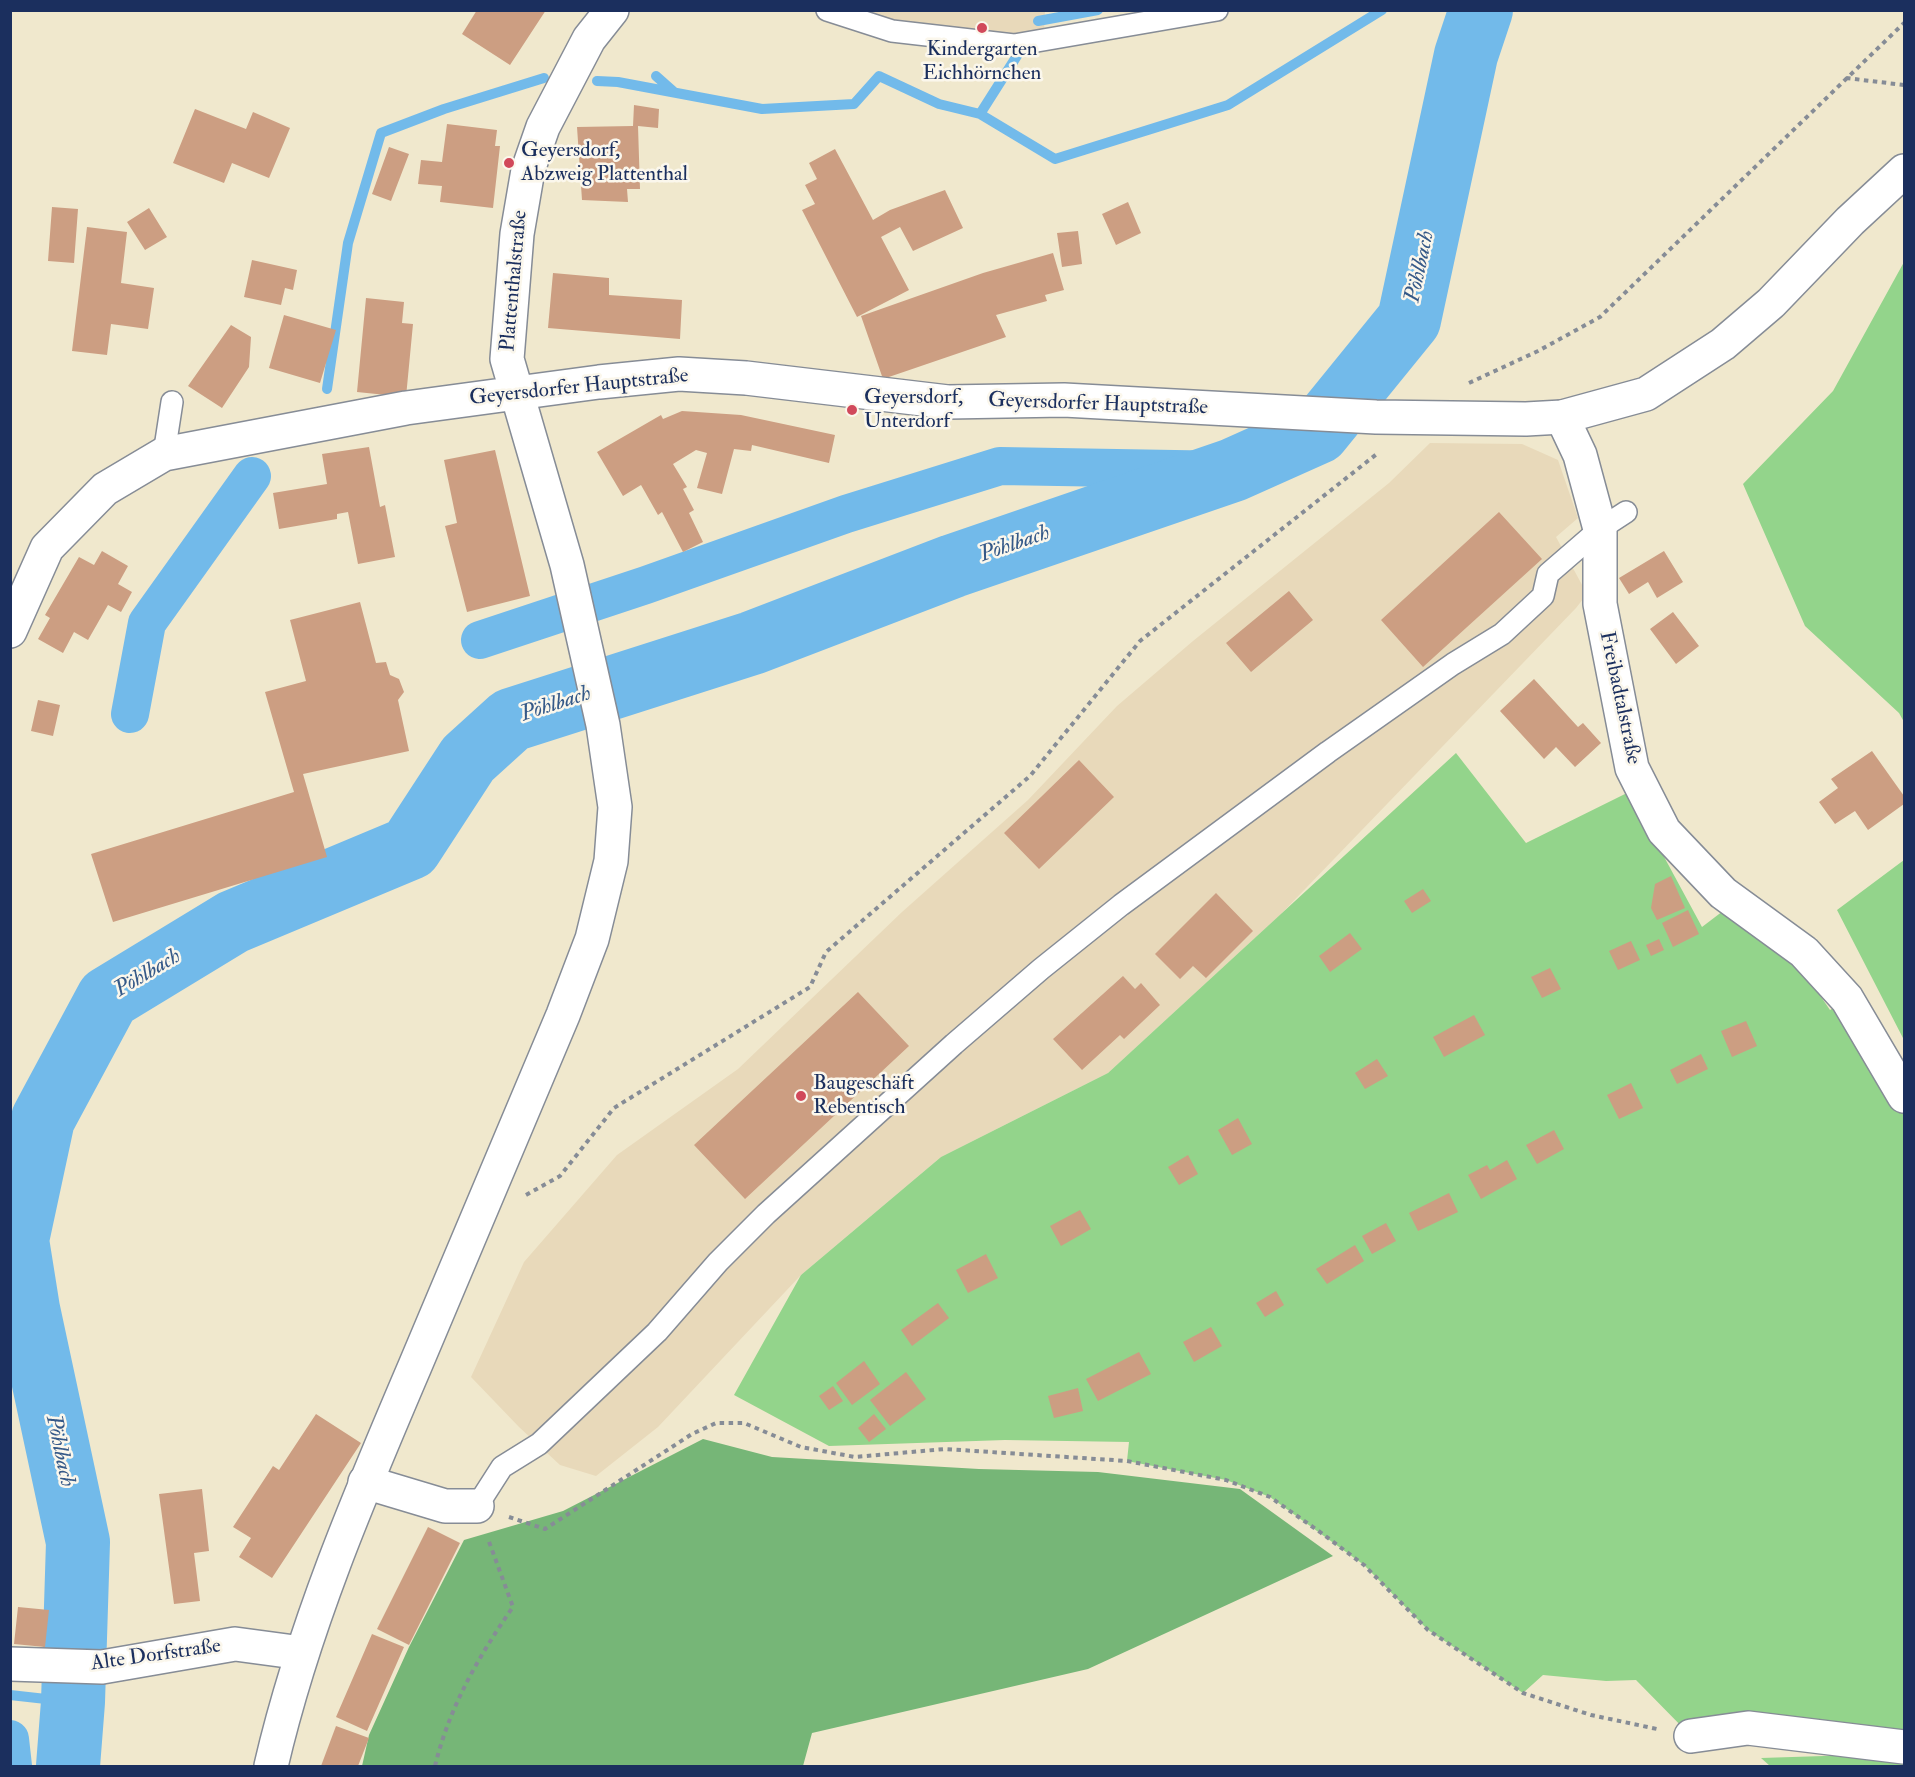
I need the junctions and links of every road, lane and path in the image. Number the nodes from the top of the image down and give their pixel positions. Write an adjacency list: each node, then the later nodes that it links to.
1 (612, 10): 8 (main road, Plattenthalstraße)
2 (827, 10): 3 (lane)
3 (1217, 10)
4 (1905, 23): 5 (path)
5 (1845, 78): 6 (path); 10 (path)
6 (1905, 85)
7 (1905, 171): 11 (main road, Geyersdorfer Hauptstraße)
8 (517, 393): 10 (main road, Geyersdorfer Hauptstraße); 13 (main road, Geyersdorfer Hauptstraße); 18 (main road, Plattenthalstraße)
9 (172, 402): 13 (lane)
10 (1431, 417): 11 (main road, Geyersdorfer Hauptstraße)
11 (1562, 417): 14 (main road, Freibadtalstraße)
12 (1387, 447): 17 (path)
13 (164, 454): 15 (main road, Geyersdorfer Hauptstraße)
14 (1613, 520): 16 (main road, Freibadtalstraße); 19 (lane)
15 (10, 631)
16 (1905, 1096)
17 (520, 1198)
18 (365, 1482): 19 (main road); 20 (main road, Plattenthalstraße)
19 (477, 1506): 22 (path); 25 (path)
20 (302, 1653): 21 (main road, Alte Dorfstraße); 24 (main road, Plattenthalstraße)
21 (10, 1664)
22 (1691, 1736): 23 (main road)
23 (1905, 1747)
24 (271, 1767)
25 (435, 1767)

